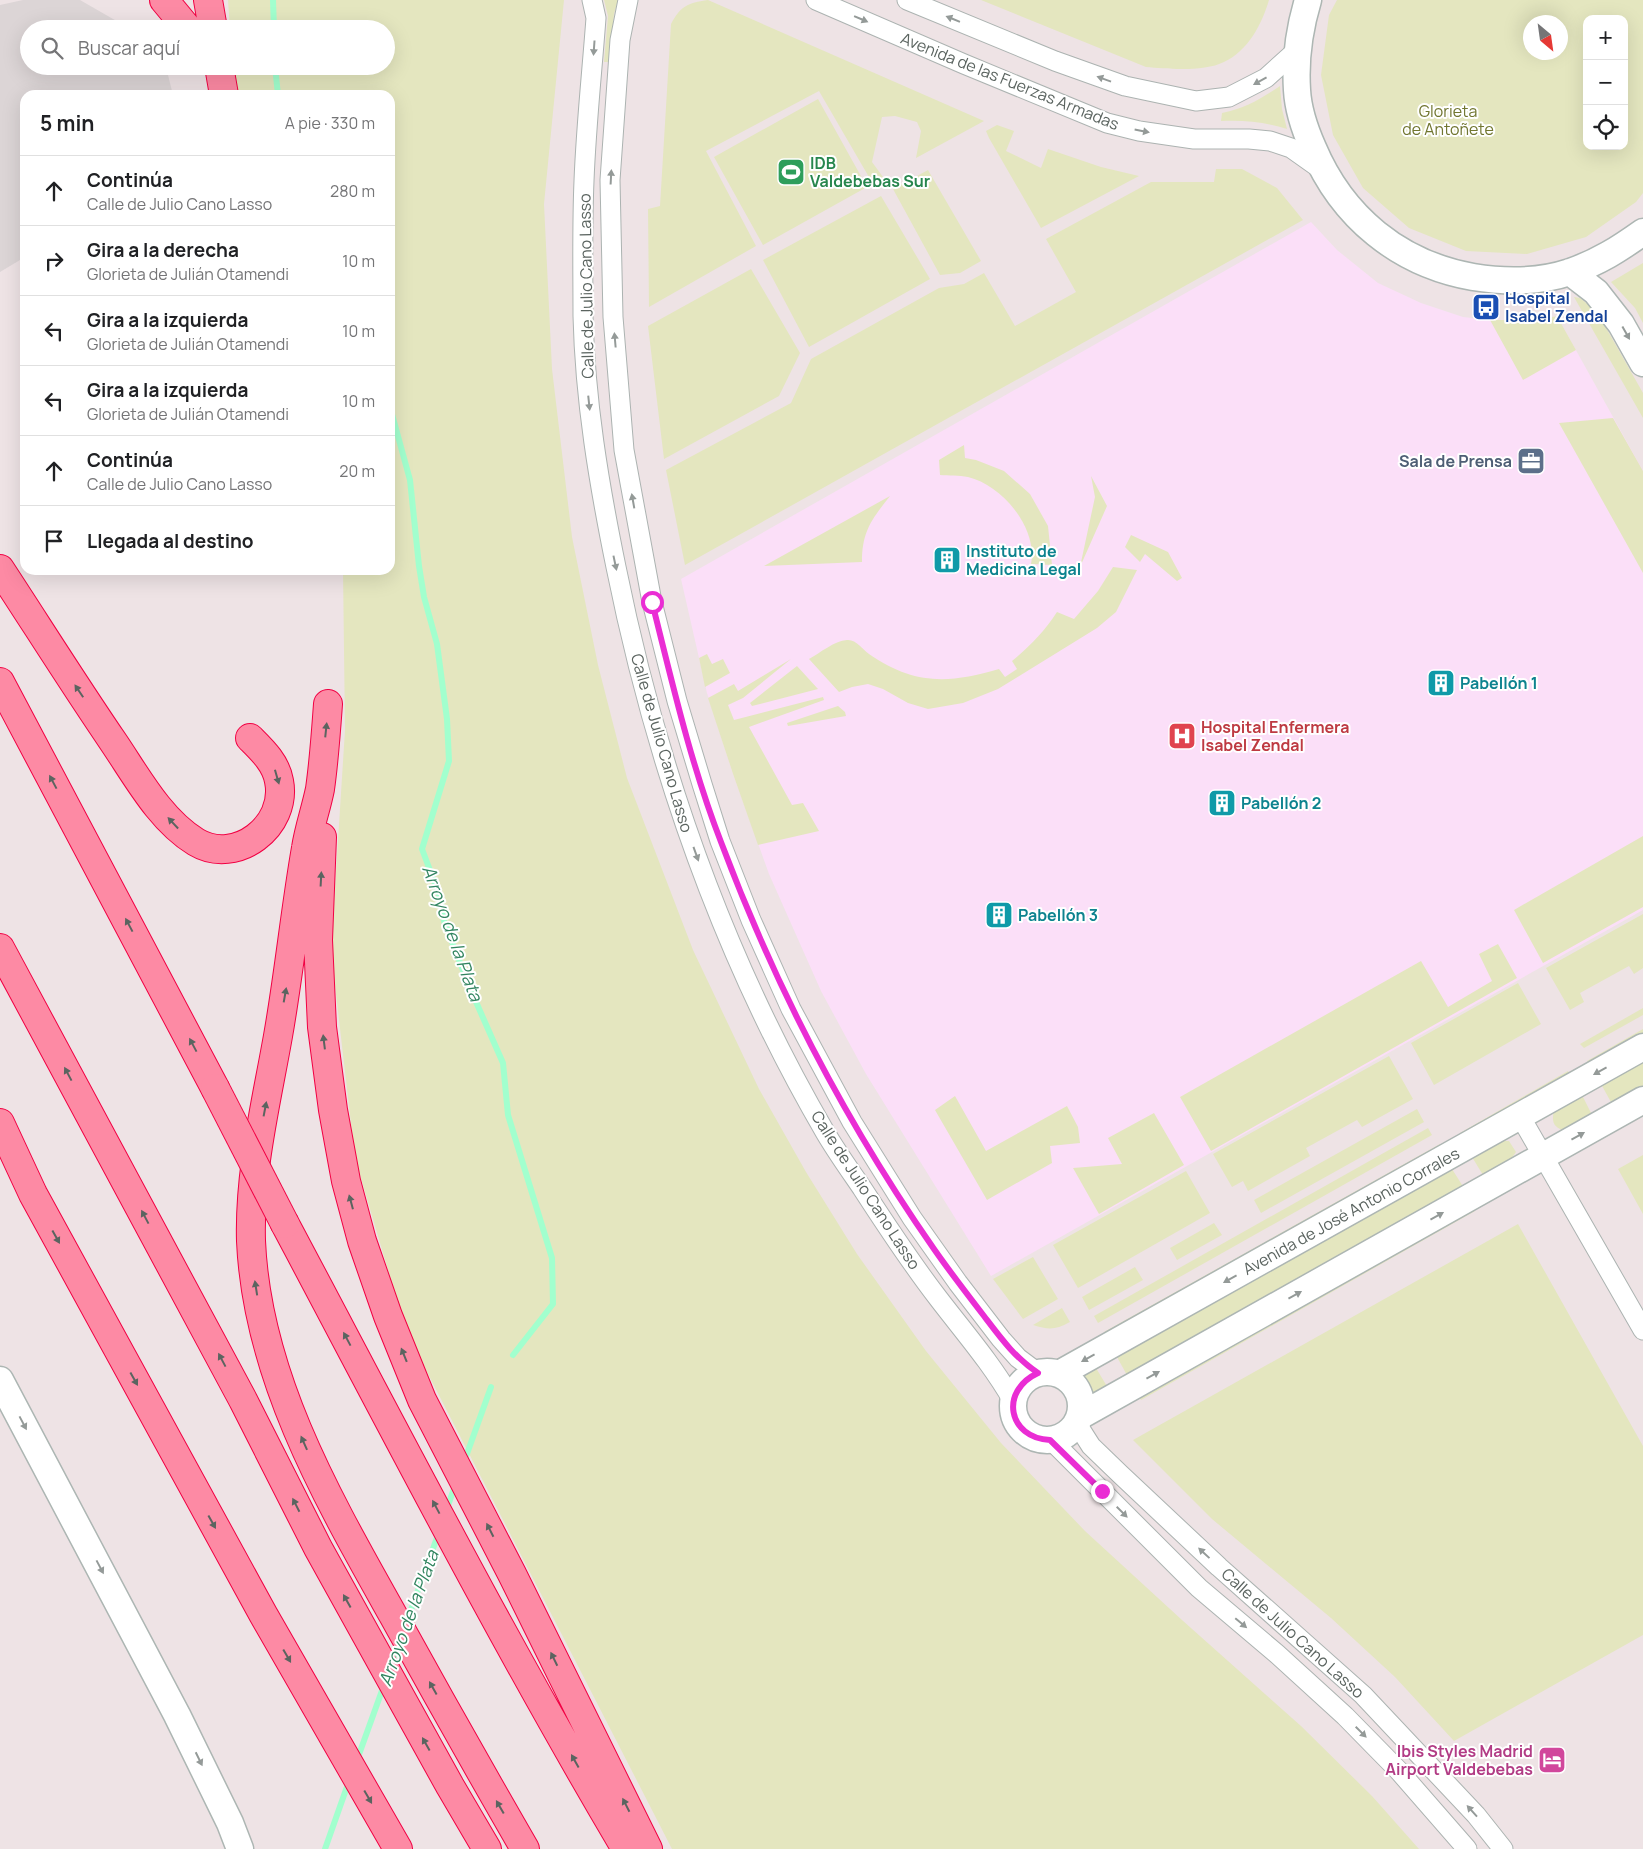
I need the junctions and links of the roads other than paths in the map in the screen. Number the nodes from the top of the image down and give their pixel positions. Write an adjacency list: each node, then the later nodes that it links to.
1 (164, 0): 8 (highway)
2 (208, 0): 9 (highway)
3 (592, 0): 35 (street, Calle de Julio Cano Lasso, one-way to 35)
4 (628, 0): 33 (street, Calle de Julio Cano Lasso, one-way to 4)
5 (816, 0): 15 (street, Avenida de las Fuerzas Armadas, one-way to 15)
6 (907, 0): 10 (street, one-way to 6)
7 (1308, 0): 10 (street)
8 (181, 20)
9 (211, 20)
10 (1297, 50): 15 (street)
11 (206, 75): 13 (highway)
12 (221, 75): 14 (highway)
13 (204, 90)
14 (223, 90)
15 (1322, 170): 17 (street)
16 (1643, 232): 17 (street)
17 (1570, 272): 18 (street, one-way to 18)
18 (1643, 363)
19 (0, 569): 22 (highway, one-way to 19)
20 (0, 682): 42 (highway, one-way to 20, bridge)
21 (328, 704): 23 (highway, one-way to 21)
22 (250, 738)
23 (319, 790): 41 (highway, one-way to 23); 43 (highway, one-way to 23)
24 (0, 948): 40 (highway, one-way to 24)
25 (1643, 1047): 27 (street, Avenida de José Antonio Corrales, one-way to 27)
26 (1643, 1100): 30 (street, one-way to 26)
27 (1520, 1116): 30 (street); 33 (street, Avenida de José Antonio Corrales, one-way to 33)
28 (0, 1123): 31 (highway)
29 (0, 1145): 31 (highway)
30 (1543, 1156): 32 (street); 36 (street, one-way to 30)
31 (33, 1194): 39 (highway, one-way to 39)
32 (1643, 1330)
33 (1048, 1373): 35 (street); 36 (street)
34 (0, 1380): 38 (street, one-way to 38)
35 (1013, 1401): 37 (street)
36 (1078, 1420): 37 (street); 45 (street, Calle de Julio Cano Lasso, one-way to 36)
37 (1050, 1440): 44 (street, Calle de Julio Cano Lasso, one-way to 44)
38 (240, 1849)
39 (398, 1849)
40 (487, 1849)
41 (525, 1849)
42 (626, 1849)
43 (648, 1849)
44 (1466, 1849)
45 (1502, 1849)

